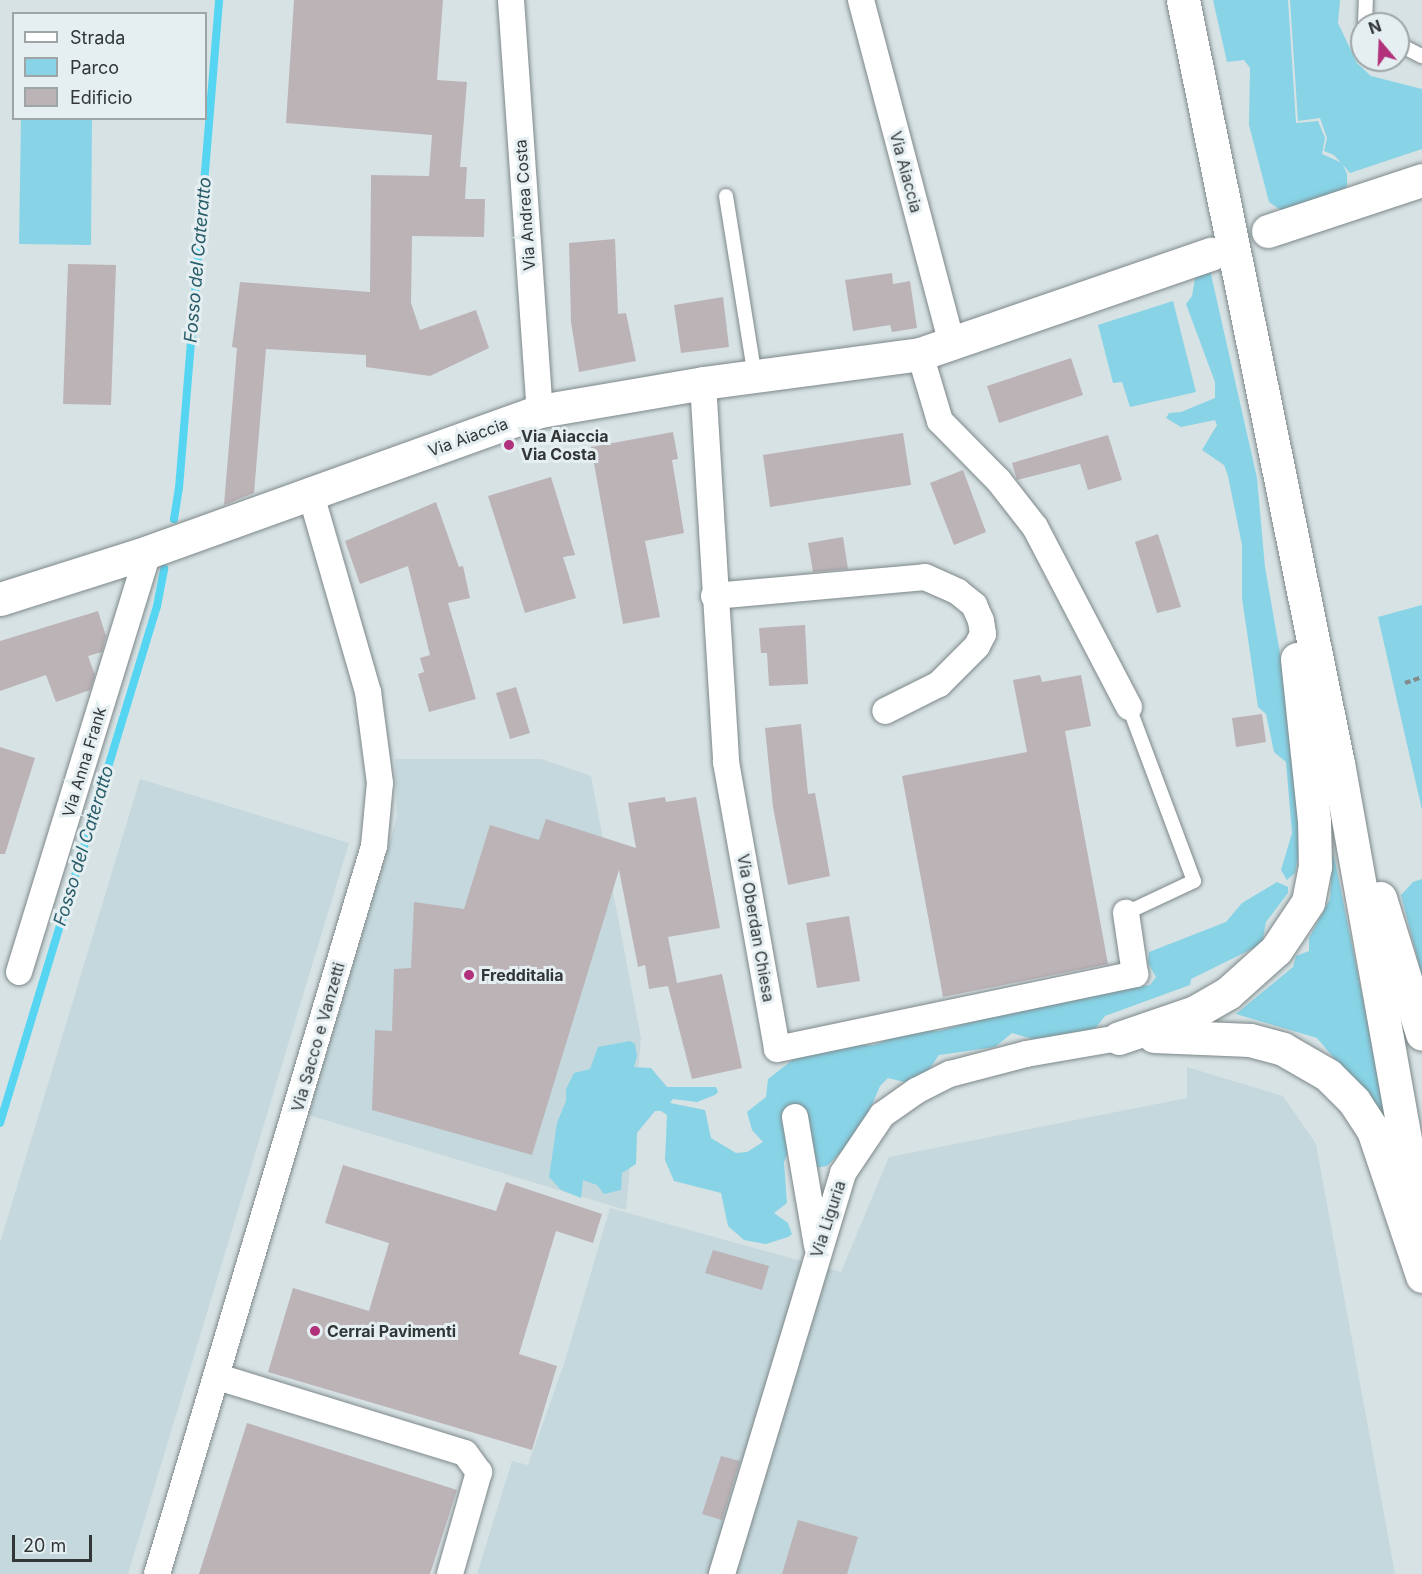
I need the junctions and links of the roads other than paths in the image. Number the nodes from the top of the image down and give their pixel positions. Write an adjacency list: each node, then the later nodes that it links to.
1 (511, 0): 12 (street, Via Andrea Costa)
2 (861, 0): 8 (street, Via Aiaccia)
3 (1183, 0): 14 (main road)
4 (1422, 180): 6 (main road)
5 (726, 196): 10 (lane)
6 (1268, 231)
7 (1211, 254): 8 (main road, Via Aiaccia)
8 (952, 344): 9 (main road, Via Aiaccia)
9 (920, 354): 10 (main road, Via Aiaccia); 18 (street)
10 (755, 376): 11 (main road, Via Aiaccia)
11 (703, 383): 12 (main road, Via Aiaccia); 16 (street, Via Oberdan Chiesa)
12 (540, 411): 13 (main road, Via Aiaccia)
13 (311, 495): 15 (main road, Via Aiaccia); 29 (street, Via Sacco e Vanzetti)
14 (1294, 550): 20 (main road); 24 (main road)
15 (148, 552): 17 (main road, Via Aiaccia); 22 (street, Via Anna Frank)
16 (714, 596): 19 (street); 21 (street, Via Oberdan Chiesa)
17 (0, 599)
18 (1129, 707): 21 (lane)
19 (885, 711)
20 (1338, 763): 23 (main road); 26 (main road)
21 (1126, 913)
22 (19, 972)
23 (1422, 1034)
24 (1119, 1038): 27 (street, Via Liguria); 28 (main road)
25 (795, 1117): 27 (street)
26 (1422, 1234)
27 (818, 1250): 32 (street, Via Liguria)
28 (1422, 1276)
29 (218, 1377): 30 (street, Via Sacco e Vanzetti); 31 (street)
30 (157, 1574)
31 (450, 1574)
32 (722, 1574)

